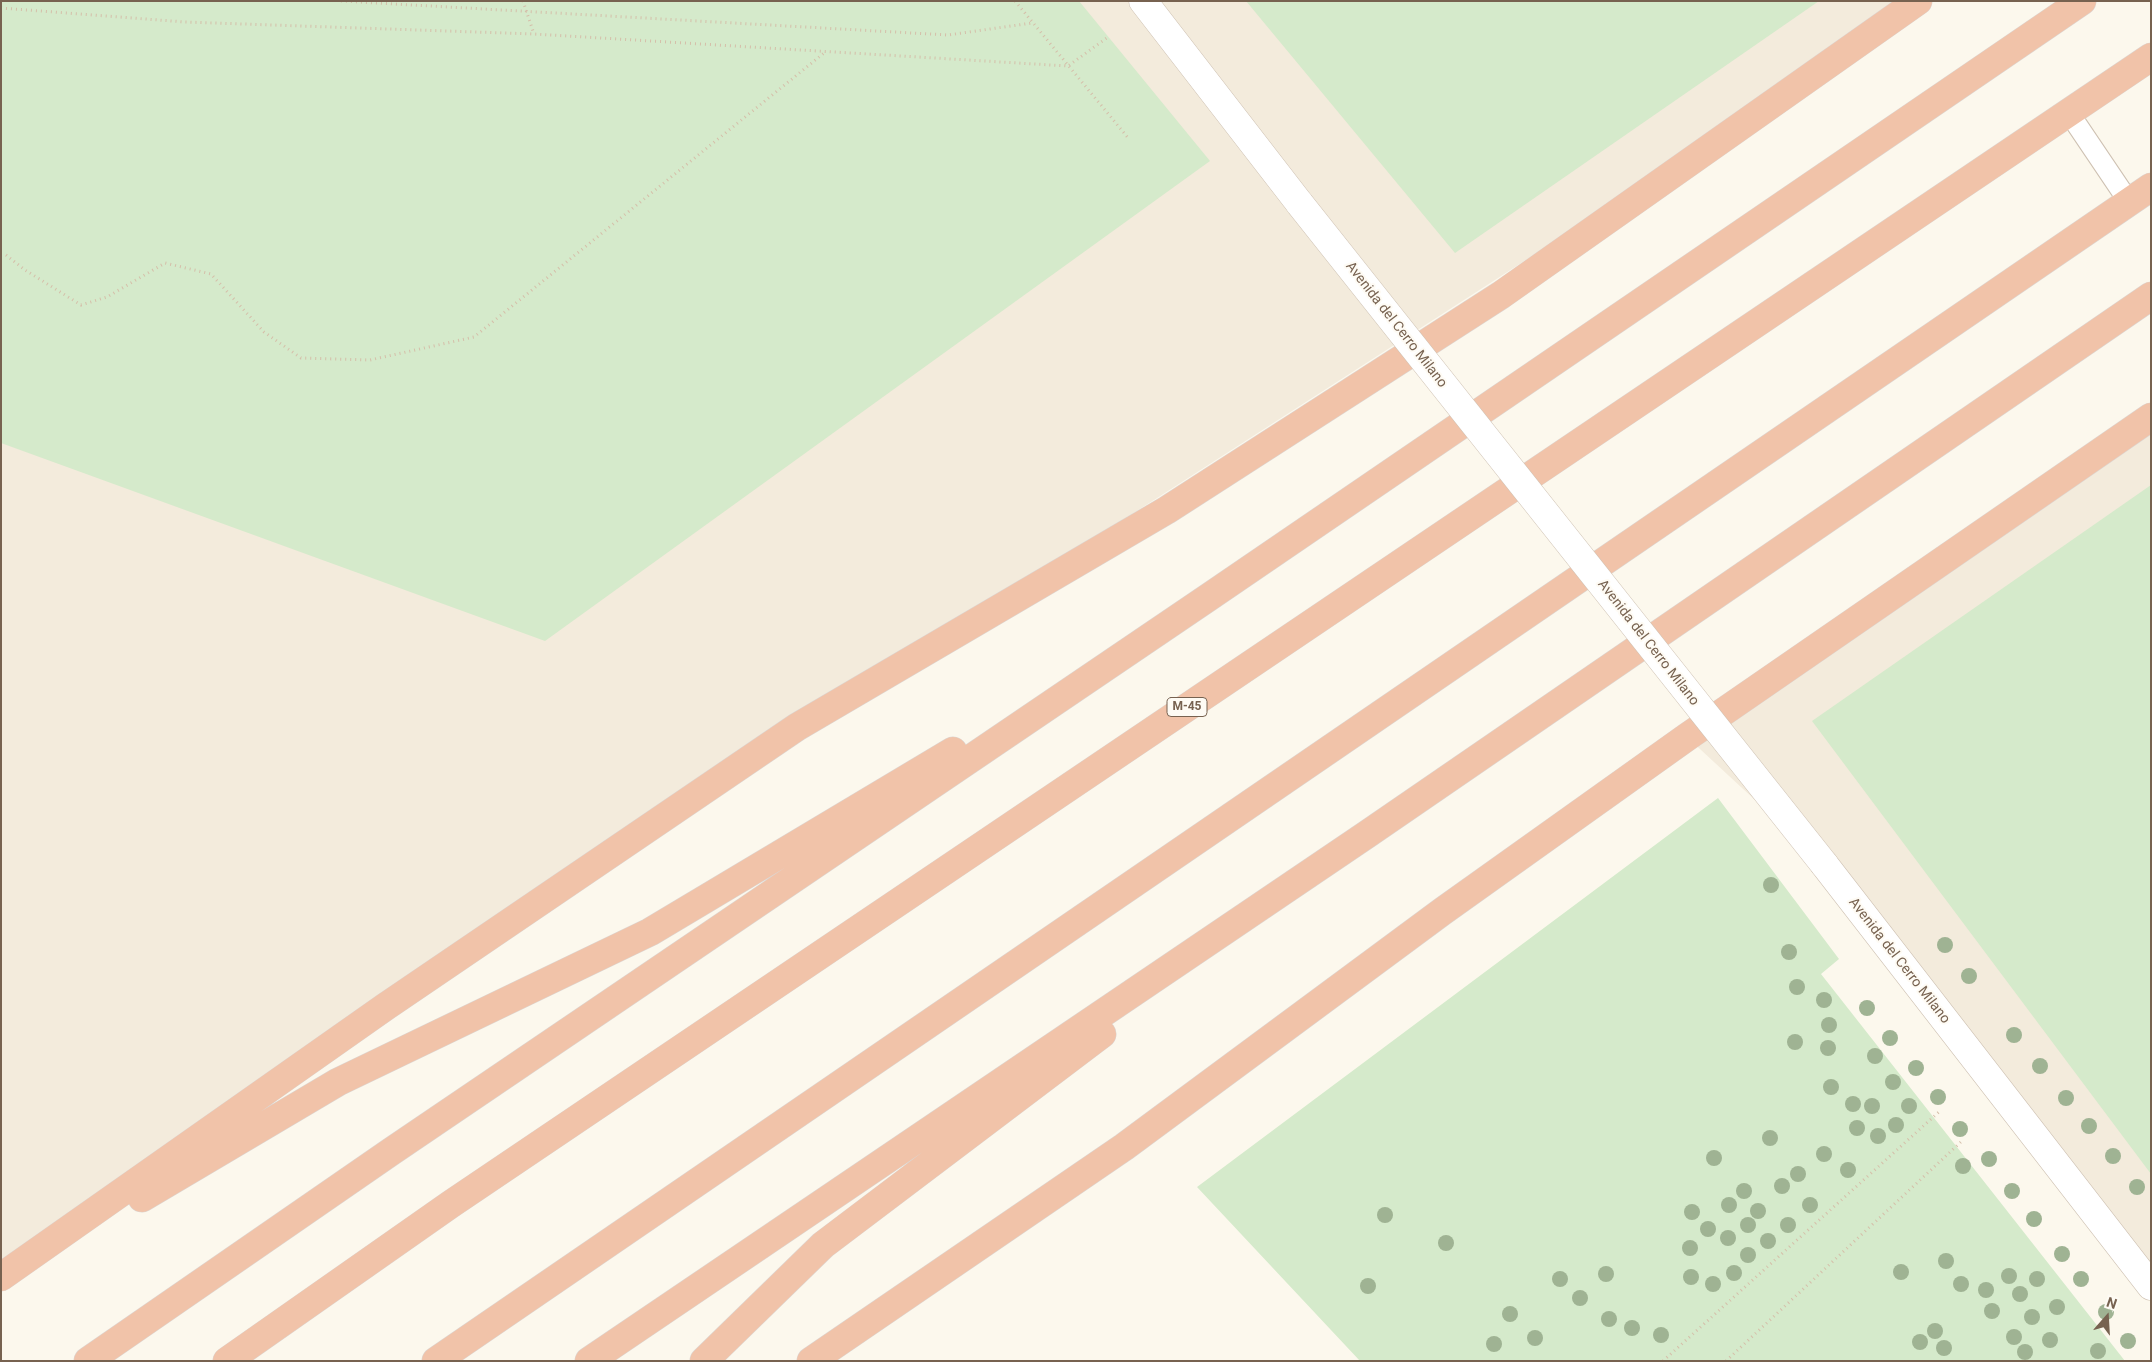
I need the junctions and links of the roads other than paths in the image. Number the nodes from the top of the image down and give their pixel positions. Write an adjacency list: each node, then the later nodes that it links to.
1 (1143, 1): 14 (street, Avenida del Cerro Milano, bridge)
2 (1918, 1): 12 (highway)
3 (2082, 1): 10 (highway)
4 (2151, 57): 5 (highway, M-45)
5 (2069, 113): 7 (lane); 16 (highway, M-45)
6 (2151, 187): 7 (highway)
7 (2128, 202): 17 (highway)
8 (2151, 296): 11 (highway)
9 (2151, 417): 20 (highway)
10 (1209, 598): 13 (highway); 15 (highway)
11 (1366, 835): 18 (highway); 19 (highway)
12 (1, 1277)
13 (1, 1281)
14 (2151, 1286)
15 (88, 1361)
16 (227, 1361)
17 (436, 1361)
18 (589, 1361)
19 (704, 1361)
20 (811, 1361)

